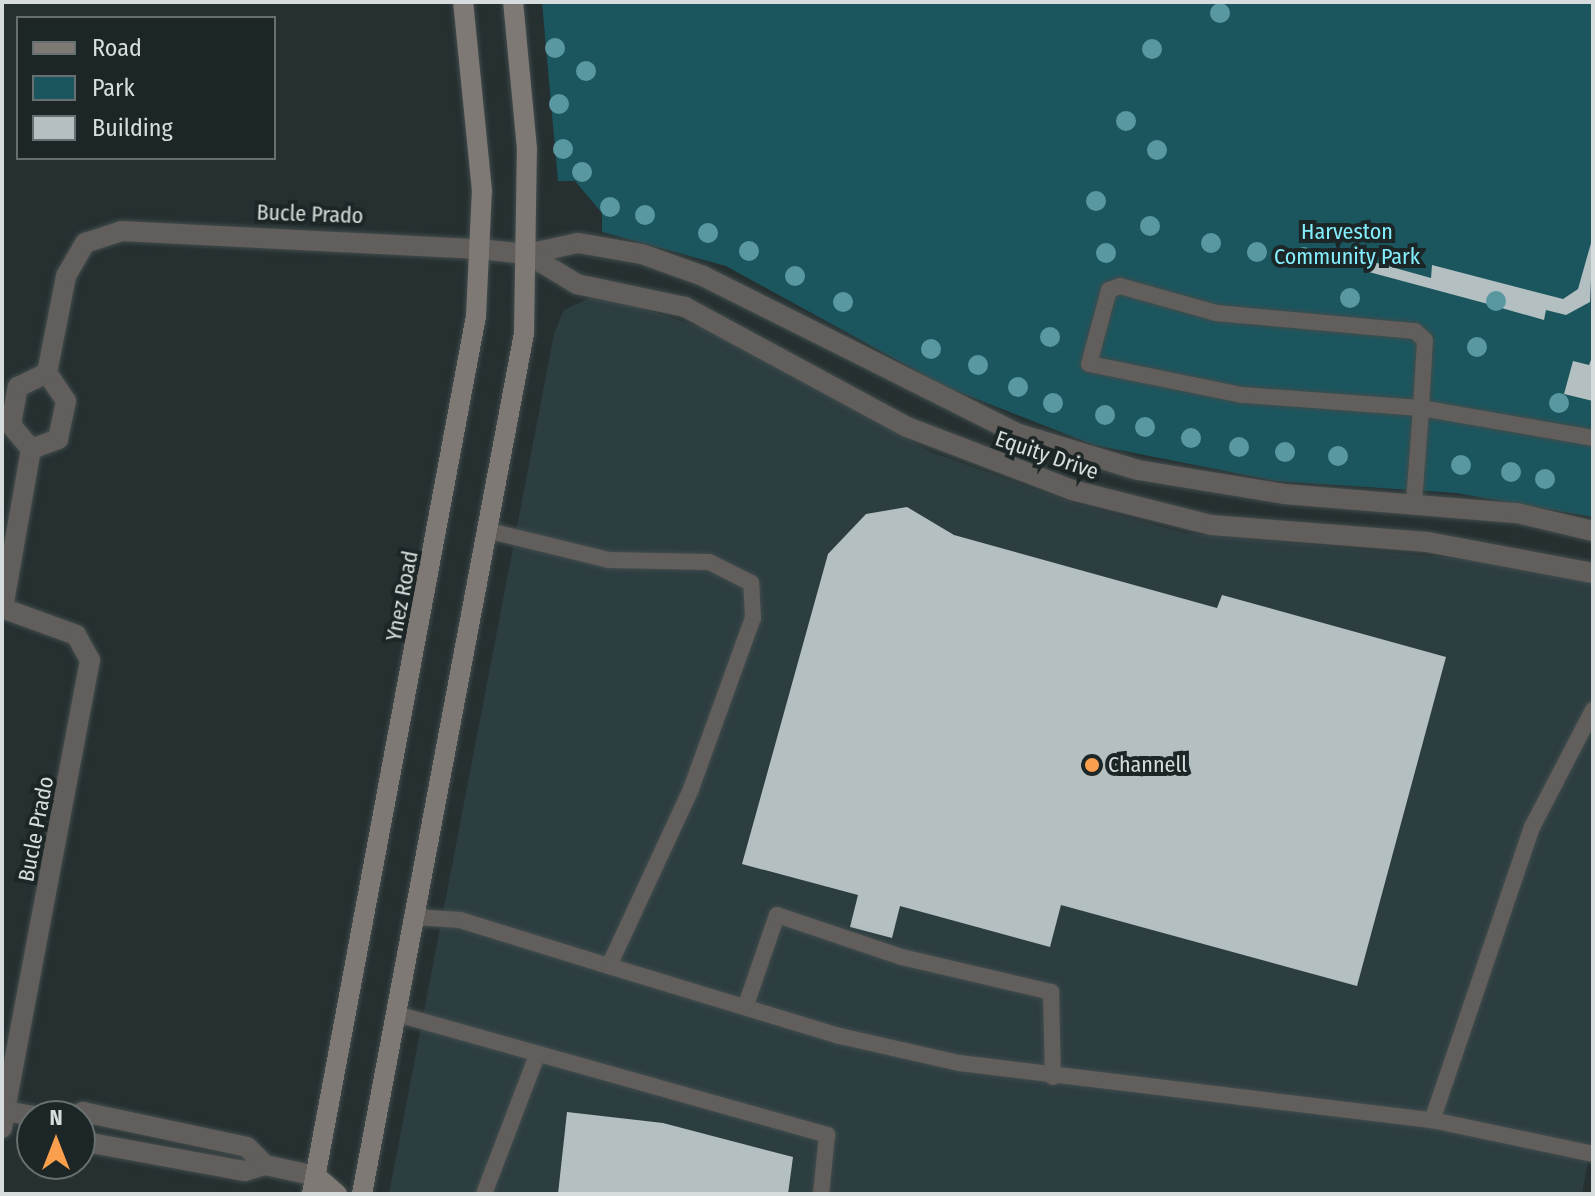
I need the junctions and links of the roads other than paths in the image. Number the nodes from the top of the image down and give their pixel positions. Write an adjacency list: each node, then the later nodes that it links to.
1 (463, 2): 3 (main road, Ynez Road)
2 (513, 2): 4 (main road)
3 (479, 249): 4 (street, Equity Drive); 5 (street, Bucle Prado); 31 (main road, Ynez Road)
4 (527, 254): 9 (street, Equity Drive); 10 (main road); 12 (street, Equity Drive)
5 (47, 373): 8 (street); 8 (street)
6 (1421, 408): 6 (lane); 7 (lane); 9 (lane)
7 (1593, 438)
8 (31, 449): 13 (street, Bucle Prado)
9 (1414, 502): 11 (street, Equity Drive)
10 (486, 530): 15 (main road); 16 (lane)
11 (1593, 531)
12 (1593, 573)
13 (3, 608): 23 (street, Bucle Prado)
14 (1593, 710): 24 (lane)
15 (415, 917): 16 (lane); 18 (main road)
16 (609, 966): 17 (lane)
17 (746, 1005): 20 (lane); 20 (lane)
18 (397, 1014): 19 (lane); 33 (main road)
19 (537, 1055): 34 (lane); 35 (lane)
20 (1053, 1077): 24 (lane)
21 (96, 1117): 22 (street)
22 (113, 1118): 25 (street); 27 (street)
23 (4, 1120)
24 (1432, 1120): 28 (lane)
25 (174, 1129): 29 (street); 30 (street)
26 (96, 1145): 27 (street)
27 (107, 1147): 29 (street)
28 (1593, 1154)
29 (168, 1160): 30 (street)
30 (265, 1165): 31 (street)
31 (314, 1185): 32 (main road)
32 (337, 1194)
33 (362, 1194)
34 (484, 1194)
35 (821, 1194)

